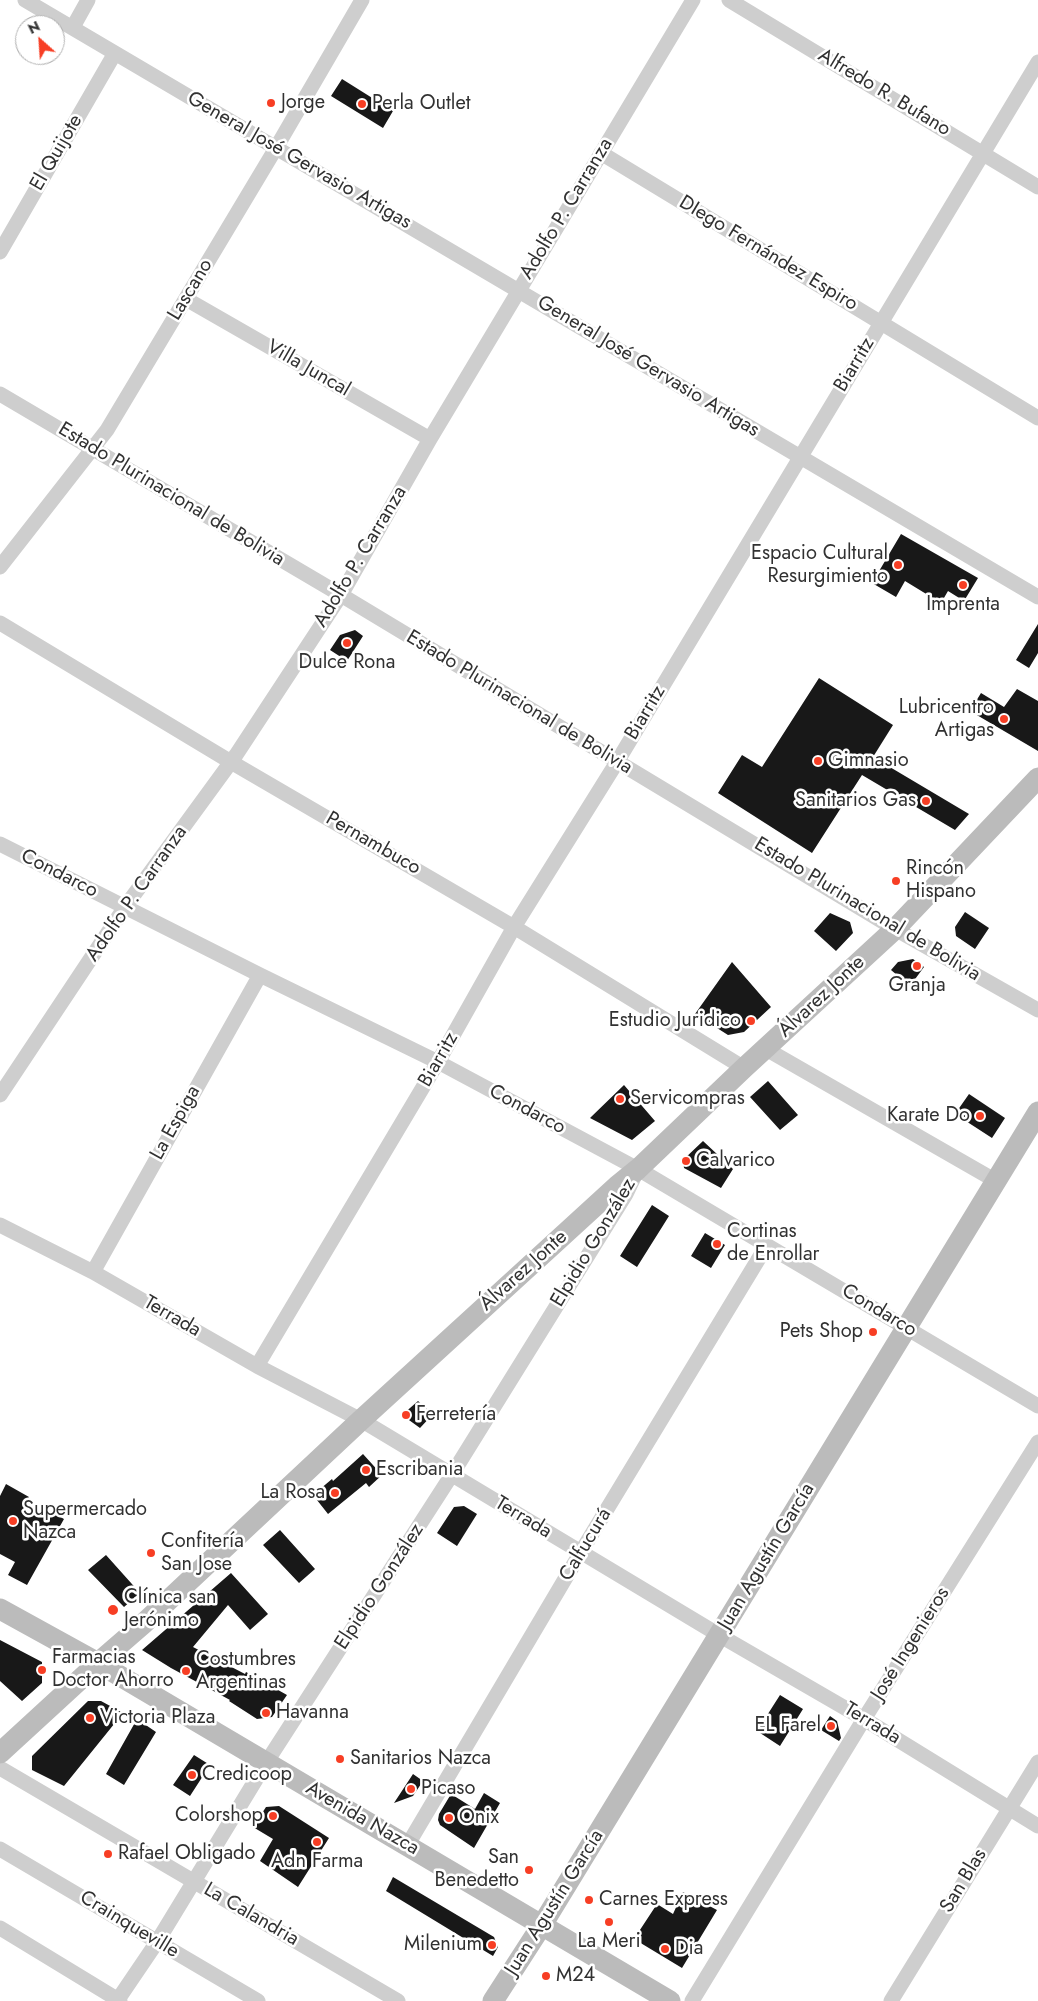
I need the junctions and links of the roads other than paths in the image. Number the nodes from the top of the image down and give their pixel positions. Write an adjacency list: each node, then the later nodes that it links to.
1 (25, 0): 6 (street, General José Gervasio Artigas)
2 (88, 0): 6 (street)
3 (362, 0): 9 (street, Lascano)
4 (693, 0): 10 (street, Adolfo P. Carranza)
5 (729, 0): 11 (street, Alfredo R. Bufano)
6 (73, 27): 7 (street, General José Gervasio Artigas)
7 (115, 53): 9 (street, General José Gervasio Artigas); 13 (street, El Quijote)
8 (1038, 62): 11 (street, Biarritz)
9 (276, 148): 14 (street, General José Gervasio Artigas); 15 (street, Lascano)
10 (601, 153): 14 (street, Adolfo P. Carranza); 16 (street, DIego Fernández Espiro)
11 (984, 153): 12 (street, Alfredo R. Bufano); 16 (street, Biarritz)
12 (1038, 187)
13 (0, 252)
14 (518, 290): 19 (street, Adolfo P. Carranza); 21 (street, General José Gervasio Artigas)
15 (186, 299): 19 (street, Villa Juncal); 20 (street, Lascano)
16 (880, 322): 18 (street, DIego Fernández Espiro); 21 (street, Biarritz)
17 (0, 394): 20 (street, Estado Plurinacional de Bolivia)
18 (1038, 418)
19 (430, 439): 23 (street, Adolfo P. Carranza)
20 (93, 449): 22 (street, Lascano); 23 (street, Estado Plurinacional de Bolivia)
21 (799, 457): 24 (street, General José Gervasio Artigas); 27 (street, Biarritz)
22 (0, 567)
23 (341, 595): 26 (street, Adolfo P. Carranza); 27 (street, Estado Plurinacional de Bolivia)
24 (1038, 597)
25 (0, 623): 26 (street, Pernambuco)
26 (231, 762): 30 (street, Adolfo P. Carranza); 31 (street, Pernambuco)
27 (617, 762): 31 (street, Biarritz); 32 (street, Estado Plurinacional de Bolivia)
28 (1038, 778): 32 (street, Álvarez Jonte)
29 (0, 844): 30 (street, Condarco)
30 (125, 908): 33 (street, Condarco); 38 (street, Adolfo P. Carranza)
31 (514, 927): 36 (street, Biarritz); 37 (street, Pernambuco)
32 (895, 929): 34 (street, Estado Plurinacional de Bolivia); 35 (street, Álvarez Jonte)
33 (260, 975): 36 (street, Condarco); 44 (street, La Espiga)
34 (1038, 1010)
35 (766, 1049): 37 (street, Álvarez Jonte); 41 (street)
36 (438, 1062): 40 (street, Condarco); 46 (street, Biarritz)
37 (744, 1068): 40 (street, Álvarez Jonte)
38 (0, 1095)
39 (1038, 1112): 41 (street, Juan Agustín García)
40 (638, 1169): 43 (street, Condarco); 48 (street, Álvarez Jonte); 50 (street, Elpidio González)
41 (996, 1181): 45 (street, Juan Agustín García)
42 (0, 1225): 44 (street, Terrada)
43 (767, 1245): 45 (street, Condarco); 51 (street, Calfucurá)
44 (93, 1272): 46 (street, Terrada)
45 (908, 1328): 47 (street, Condarco); 53 (street, Juan Agustín García)
46 (258, 1366): 48 (street, Terrada)
47 (1038, 1406)
48 (361, 1420): 50 (street, Terrada); 54 (street, Álvarez Jonte)
49 (1038, 1442): 55 (street, José Ingenieros)
50 (451, 1476): 51 (street, Terrada); 58 (street, Elpidio González)
51 (581, 1552): 53 (street, Terrada); 62 (street, Calfucurá)
52 (0, 1609): 54 (street, Avenida Nazca)
53 (719, 1635): 55 (street, Terrada); 65 (street, Juan Agustín García)
54 (98, 1663): 56 (street, Álvarez Jonte); 58 (street, Avenida Nazca)
55 (864, 1719): 60 (street, Terrada); 73 (street, José Ingenieros)
56 (0, 1753)
57 (1038, 1762): 60 (street, San Blas)
58 (266, 1763): 62 (street, Avenida Nazca); 64 (street, Elpidio González)
59 (0, 1768): 64 (street, La Calandria)
60 (1009, 1809): 61 (street, Terrada); 74 (street, San Blas)
61 (1038, 1826)
62 (407, 1846): 65 (street, Avenida Nazca)
63 (0, 1849): 67 (street, Crainqueville)
64 (194, 1881): 67 (street, Elpidio González); 70 (street, La Calandria)
65 (542, 1925): 71 (street, Juan Agustín García); 72 (street, Avenida Nazca)
66 (0, 1928): 68 (street)
67 (157, 1942): 68 (street, Elpidio González); 69 (street, Crainqueville)
68 (118, 2000)
69 (258, 2001)
70 (398, 2001)
71 (493, 2001)
72 (670, 2001)
73 (692, 2001)
74 (891, 2001)

